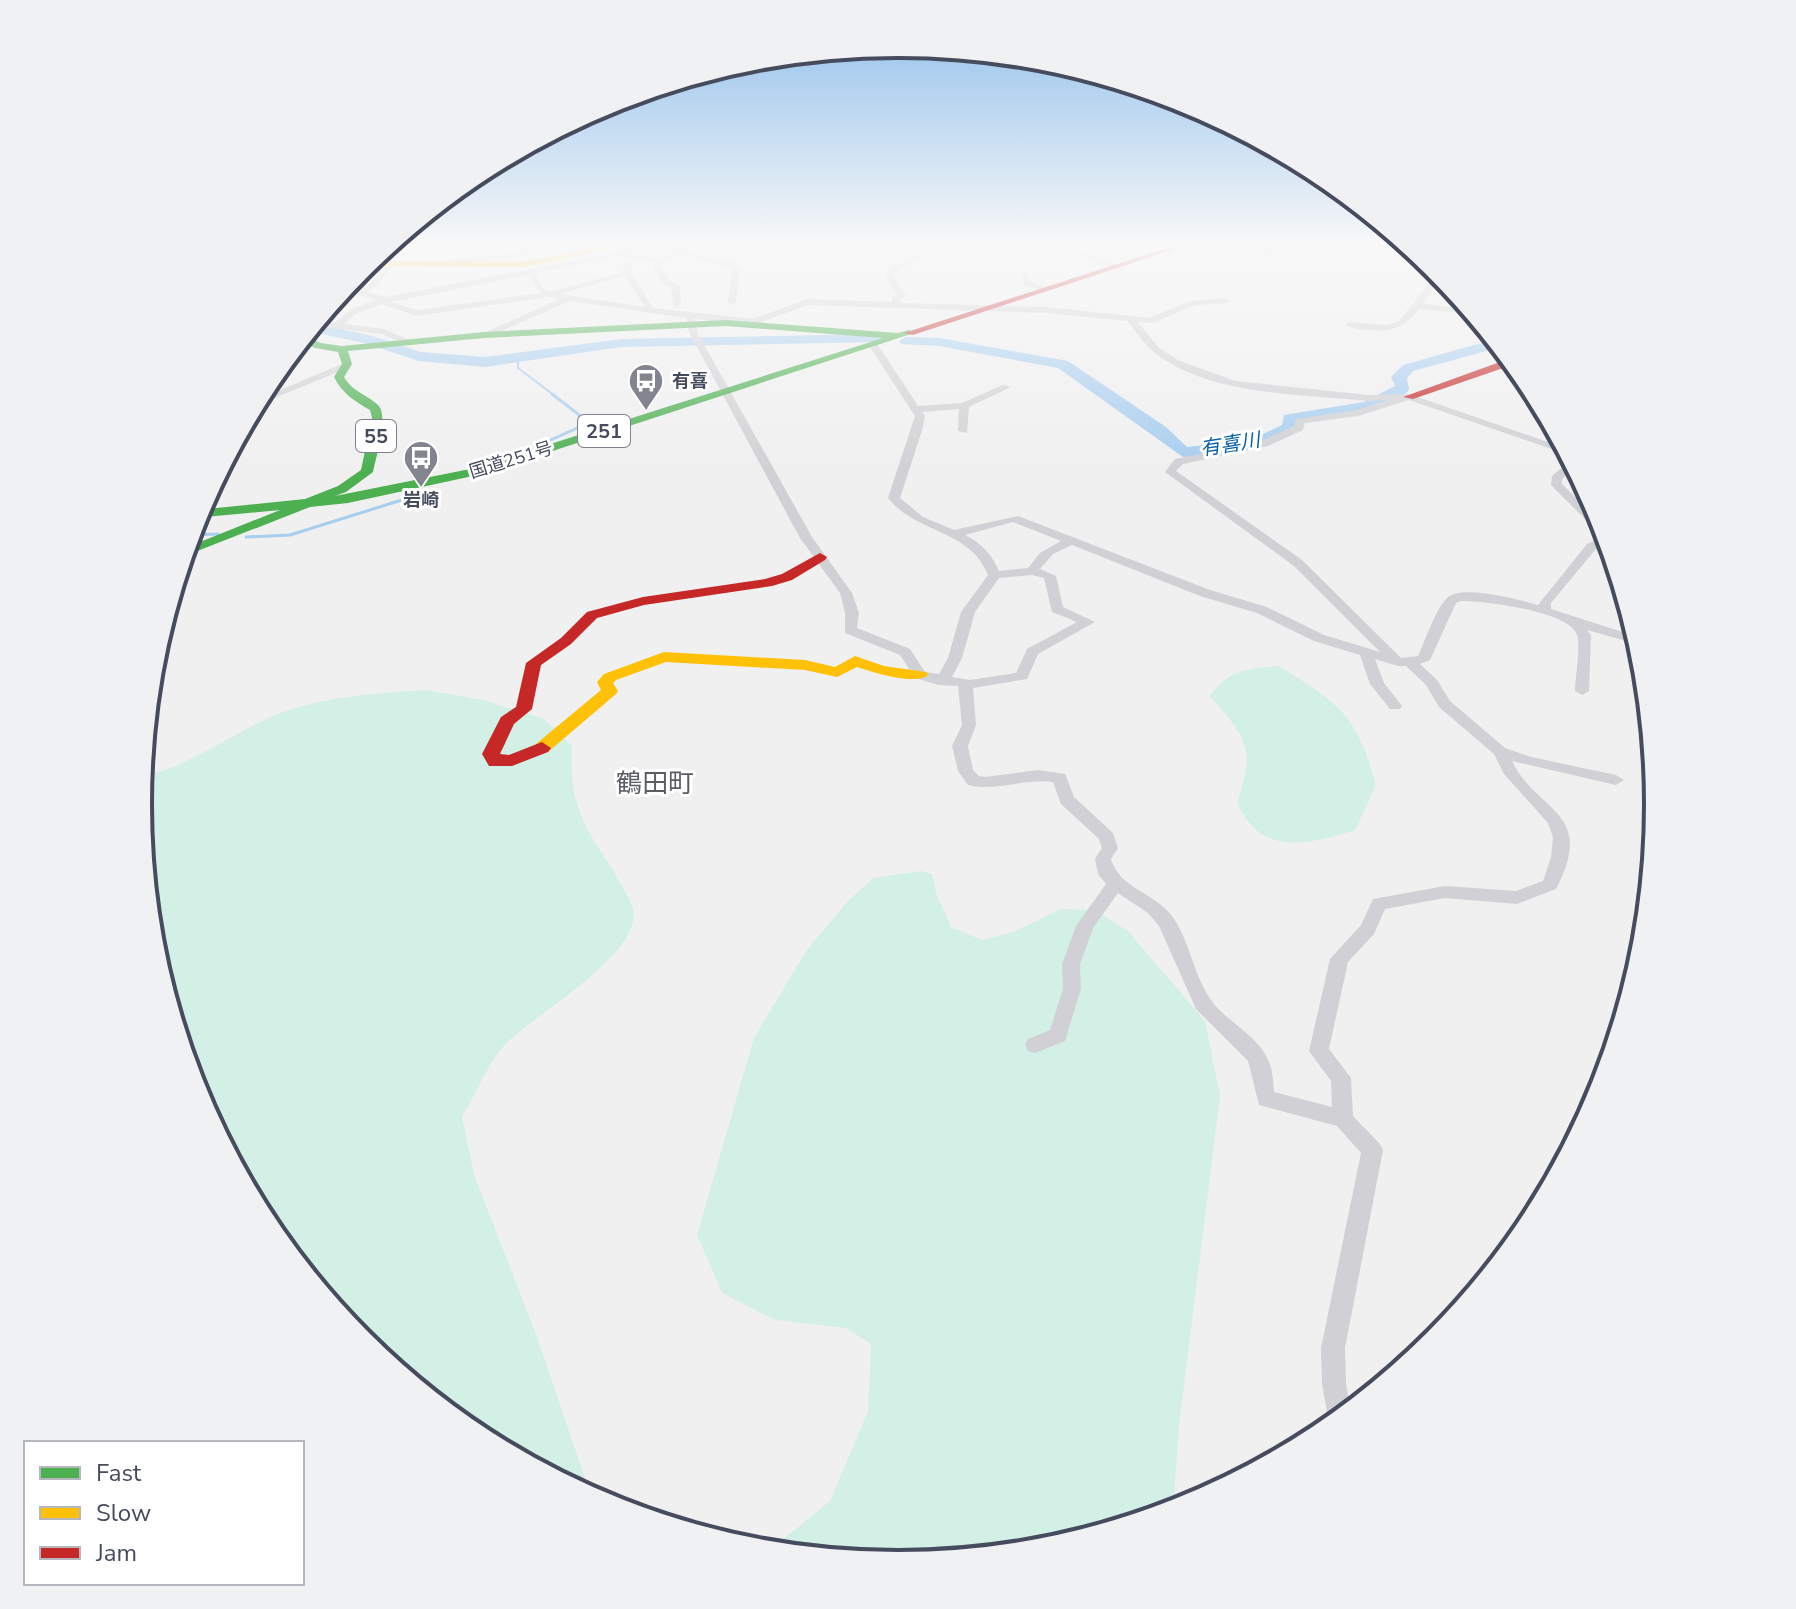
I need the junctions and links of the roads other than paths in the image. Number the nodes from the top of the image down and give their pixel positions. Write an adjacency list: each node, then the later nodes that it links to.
1 (346, 320): 14 (street)
2 (518, 320): 16 (street)
3 (681, 320): 11 (street)
4 (755, 320): 10 (street)
5 (946, 320): 17 (main road, 国道251号 / 251)
6 (1126, 320): 9 (street)
7 (1155, 320): 9 (street)
8 (1406, 320): 13 (street)
9 (1132, 321): 26 (street)
10 (750, 322): 11 (main road); 17 (main road)
11 (691, 324): 16 (main road); 24 (street)
12 (326, 325): 14 (street)
13 (1349, 325)
14 (330, 326): 15 (street); 18 (street)
15 (325, 327)
16 (484, 335): 18 (main road)
17 (898, 336): 20 (main road, 国道251号 / 251)
18 (399, 342): 21 (main road)
19 (312, 343): 21 (main road)
20 (873, 344): 24 (main road, 国道251号 / 251); 28 (street)
21 (344, 357): 25 (street); 32 (main road, 55)
22 (1501, 364): 26 (main road)
23 (1006, 387): 27 (street)
24 (728, 391): 32 (main road, 国道251号 / 251); 39 (street)
25 (273, 397)
26 (1402, 398): 30 (street); 46 (street)
27 (964, 406): 28 (street); 29 (street)
28 (915, 409): 35 (street)
29 (963, 431)
30 (1553, 447)
31 (1565, 469): 34 (street)
32 (304, 505): 33 (main road, 国道251号 / 251); 38 (main road, 55)
33 (211, 513)
34 (1588, 518)
35 (957, 533): 36 (street); 41 (street)
36 (1072, 541): 40 (street); 45 (street)
37 (1597, 542): 42 (street)
38 (197, 548)
39 (820, 557): 47 (street); 47 (main road)
40 (1033, 571): 41 (street); 49 (street)
41 (994, 575): 48 (street)
42 (1544, 612): 43 (street); 46 (street)
43 (1575, 623): 44 (street); 50 (street)
44 (1625, 637)
45 (1366, 653): 46 (street); 51 (street)
46 (1404, 662): 52 (street)
47 (920, 675): 48 (street)
48 (939, 681): 49 (street)
49 (965, 684): 54 (street)
50 (1582, 691)
51 (1395, 706)
52 (1500, 751): 53 (street); 56 (street)
53 (1616, 780)
54 (1115, 884): 55 (street); 56 (street)
55 (1035, 1045)
56 (1343, 1119): 57 (street)
57 (1338, 1407)

